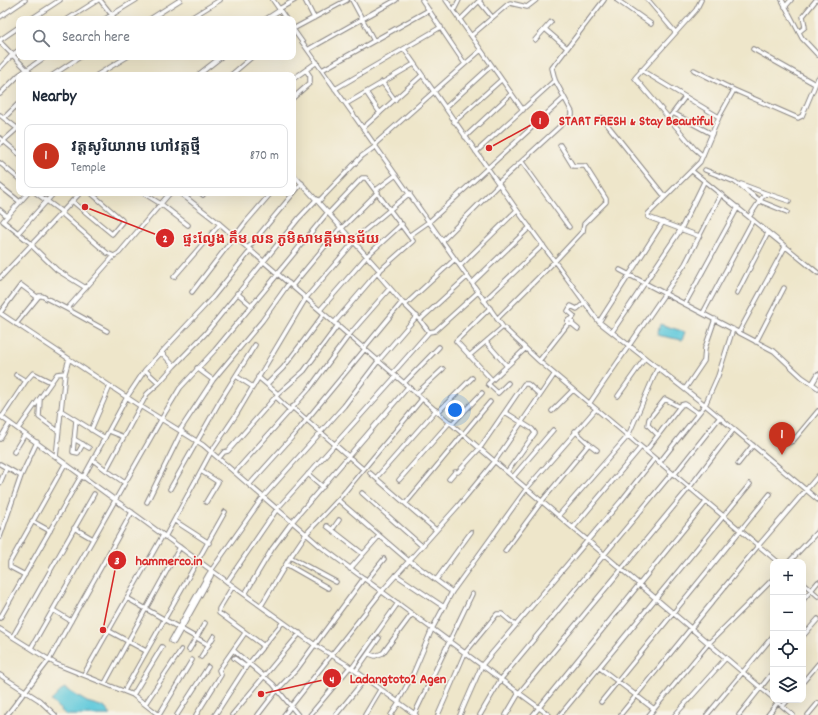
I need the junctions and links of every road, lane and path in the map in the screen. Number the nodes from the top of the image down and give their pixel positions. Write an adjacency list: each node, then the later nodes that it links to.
1 (25, 0): 32 (street)
2 (60, 0): 33 (street)
3 (99, 0): 31 (street); 34 (street)
4 (125, 0): 26 (street)
5 (136, 0): 26 (street)
6 (180, 0): 35 (street)
7 (220, 0): 36 (street)
8 (273, 0): 28 (street)
9 (295, 0): 28 (street)
10 (305, 0): 40 (street)
11 (347, 0): 40 (street)
12 (352, 0): 41 (street)
13 (396, 0): 41 (street)
14 (422, 0): 29 (street)
15 (446, 0): 30 (street)
16 (459, 0): 30 (street)
17 (480, 0): 39 (street); 42 (street)
18 (536, 0): 39 (street)
19 (604, 0): 56 (street)
20 (618, 0): 44 (street)
21 (648, 0): 49 (street)
22 (701, 0): 49 (street)
23 (782, 0): 27 (street)
24 (791, 0): 27 (street)
25 (816, 0): 50 (street)
26 (128, 5): 31 (street)
27 (785, 7): 50 (street)
28 (279, 9): 37 (street); 38 (street)
29 (429, 10): 46 (street); 55 (street)
30 (454, 10): 42 (street)
31 (111, 15)
32 (0, 16)
33 (36, 16)
34 (73, 16)
35 (155, 16)
36 (194, 16)
37 (270, 16)
38 (284, 16)
39 (492, 17): 52 (street)
40 (314, 18): 45 (street)
41 (363, 19): 55 (street); 57 (street)
42 (461, 19): 52 (street)
43 (551, 22): 48 (street)
44 (651, 24)
45 (296, 27)
46 (441, 27): 58 (street); 73 (street)
47 (16, 29): 54 (street)
48 (545, 29): 53 (street); 56 (street)
49 (675, 32): 79 (street)
50 (799, 32): 62 (street)
51 (296, 33): 57 (street)
52 (472, 35): 60 (street)
53 (535, 40)
54 (0, 41): 63 (street)
55 (374, 41): 78 (street)
56 (567, 48): 92 (street)
57 (308, 49): 71 (street)
58 (404, 49): 72 (street); 95 (street)
59 (753, 49): 94 (street)
60 (481, 50): 73 (street); 74 (street)
61 (16, 52): 63 (street)
62 (818, 54)
63 (12, 55): 64 (street); 75 (street)
64 (16, 59)
65 (17, 60): 76 (street)
66 (40, 60): 76 (street)
67 (76, 60): 83 (street)
68 (122, 60): 84 (street)
69 (217, 60): 85 (street)
70 (248, 60): 86 (street)
71 (317, 62): 77 (street); 78 (street)
72 (414, 64): 87 (street); 93 (street)
73 (466, 64): 98 (street)
74 (491, 66): 91 (street); 107 (street)
75 (0, 68)
76 (26, 69): 81 (street); 82 (street)
77 (306, 70): 88 (street); 101 (street)
78 (322, 70): 95 (street)
79 (641, 70): 103 (street); 112 (street)
80 (694, 70): 96 (street)
81 (22, 72)
82 (29, 72)
83 (58, 72)
84 (102, 72)
85 (202, 72)
86 (234, 72)
87 (422, 75): 98 (street); 104 (street)
88 (296, 77)
89 (16, 78): 99 (street)
90 (818, 78): 94 (street)
91 (501, 80): 100 (street); 115 (street)
92 (555, 80): 102 (street); 108 (street)
93 (382, 82): 97 (street); 104 (street)
94 (815, 84): 96 (street)
95 (335, 89): 105 (street)
96 (734, 90): 113 (street)
97 (366, 92): 105 (street); 109 (street)
98 (434, 92): 107 (street); 123 (street)
99 (0, 94)
100 (511, 94): 108 (street); 120 (street)
101 (296, 95)
102 (564, 98): 128 (street); 130 (street)
103 (685, 98): 110 (street); 113 (street)
104 (395, 100): 109 (street)
105 (346, 104): 117 (street)
106 (16, 105): 111 (street)
107 (445, 108): 115 (street)
108 (523, 110): 126 (street)
109 (380, 113): 117 (street)
110 (673, 113): 112 (street); 119 (street)
111 (2, 117): 116 (street)
112 (670, 117): 127 (street)
113 (719, 117): 119 (street)
114 (602, 118): 156 (street)
115 (454, 122): 120 (street)
116 (16, 127)
117 (364, 128): 123 (street)
118 (16, 130): 121 (street)
119 (712, 134): 127 (street)
120 (465, 137): 126 (street)
121 (2, 140): 122 (street); 125 (street)
122 (0, 144)
123 (375, 145): 133 (street); 157 (street)
124 (560, 145): 198 (street)
125 (16, 152)
126 (476, 152): 130 (street)
127 (703, 156): 132 (street)
128 (522, 162): 139 (street); 181 (street)
129 (0, 163): 134 (street)
130 (487, 168): 139 (street); 174 (street)
131 (705, 170): 137 (street)
132 (692, 171): 136 (street); 156 (street)
133 (396, 175): 142 (street); 144 (street)
134 (16, 176)
135 (296, 177): 138 (street)
136 (704, 182): 145 (street); 182 (street)
137 (735, 182): 143 (street); 160 (street)
138 (302, 183): 141 (street); 157 (street)
139 (498, 184): 167 (street); 188 (street)
140 (0, 186): 162 (street)
141 (296, 191)
142 (377, 191): 165 (street); 168 (street); 179 (street)
143 (765, 192): 160 (street); 161 (street)
144 (410, 193): 165 (street); 174 (street)
145 (721, 194): 164 (street); 187 (street)
146 (25, 196): 162 (street)
147 (40, 196): 158 (street)
148 (51, 196): 158 (street)
149 (77, 196): 159 (street)
150 (94, 196): 159 (street)
151 (148, 196): 163 (street)
152 (168, 196): 163 (street)
153 (268, 196): 186 (street)
154 (292, 196): 193 (street)
155 (186, 197): 176 (street)
156 (665, 197): 175 (street)
157 (318, 200): 168 (street); 197 (street)
158 (47, 201): 170 (street); 183 (street)
159 (72, 201): 170 (street)
160 (760, 201): 169 (street); 172 (street)
161 (789, 201)
162 (20, 202): 171 (street)
163 (161, 204): 178 (street); 194 (street)
164 (738, 207): 172 (street); 224 (street)
165 (390, 208): 177 (street); 189 (street)
166 (0, 210): 171 (street)
167 (517, 210): 180 (street); 199 (street)
168 (328, 212): 179 (street); 203 (street)
169 (787, 212)
170 (61, 213): 191 (street); 194 (street)
171 (6, 216): 183 (street)
172 (749, 217): 173 (street)
173 (753, 220): 184 (street); 230 (street)
174 (430, 221): 185 (street); 188 (street)
175 (663, 222): 182 (street); 204 (street)
176 (220, 224): 186 (street); 205 (street)
177 (402, 224): 185 (street); 195 (street)
178 (188, 225)
179 (341, 227): 189 (street); 210 (street)
180 (530, 227): 190 (street); 208 (street)
181 (569, 228)
182 (681, 229): 187 (street); 209 (street)
183 (18, 233): 191 (street)
184 (768, 233): 192 (street); 218 (street)
185 (410, 235): 201 (street)
186 (235, 236): 193 (street); 214 (street)
187 (699, 236): 217 (street)
188 (443, 240): 196 (street)
189 (353, 242): 195 (street); 220 (street)
190 (543, 244): 198 (street); 221 (street)
191 (32, 245): 207 (street); 211 (street)
192 (785, 247): 202 (street); 247 (street)
193 (250, 249): 197 (street); 256 (street)
194 (114, 256): 211 (street)
195 (367, 256): 201 (street); 228 (street)
196 (455, 259): 199 (street); 222 (street)
197 (263, 261): 203 (street); 216 (street)
198 (555, 261): 223 (street); 234 (street)
199 (460, 266): 206 (street)
200 (620, 270): 204 (street)
201 (379, 272): 212 (street); 240 (street)
202 (818, 273)
203 (278, 274): 210 (street); 225 (street)
204 (630, 274): 209 (street); 238 (street)
205 (174, 277)
206 (467, 277): 208 (street); 233 (street)
207 (0, 278)
208 (472, 283): 215 (street)
209 (646, 284): 217 (street); 246 (street)
210 (290, 285): 220 (street); 276 (street)
211 (86, 288): 227 (street)
212 (390, 288): 222 (street); 248 (street)
213 (784, 288): 250 (street)
214 (192, 292)
215 (478, 292): 221 (street); 245 (street)
216 (237, 293): 225 (street); 262 (street)
217 (664, 293): 224 (street); 252 (street)
218 (737, 293)
219 (37, 297): 227 (street); 229 (street); 239 (street)
220 (306, 298): 228 (street); 274 (street)
221 (484, 301): 226 (street)
222 (404, 303): 233 (street); 254 (street)
223 (584, 303): 232 (street); 238 (street)
224 (685, 304): 230 (street)
225 (252, 306): 265 (street)
226 (490, 308): 234 (street); 257 (street)
227 (67, 309): 244 (street)
228 (320, 310): 231 (street)
229 (0, 313): 239 (street)
230 (703, 313): 236 (street)
231 (324, 314): 240 (street); 282 (street)
232 (574, 316): 235 (street); 237 (street)
233 (418, 318): 245 (street); 260 (street)
234 (497, 319): 241 (street)
235 (578, 320)
236 (715, 320): 243 (street); 289 (street)
237 (570, 322): 242 (street); 261 (street)
238 (599, 322): 246 (street)
239 (16, 324): 259 (street)
240 (336, 324): 248 (street); 295 (street)
241 (503, 326): 249 (street); 255 (street)
242 (578, 329)
243 (733, 329): 247 (street); 301 (street)
244 (107, 331)
245 (429, 332): 271 (street)
246 (612, 332): 252 (street)
247 (739, 332): 250 (street)
248 (349, 335): 254 (street); 304 (street)
249 (486, 342): 257 (street); 263 (street)
250 (756, 342): 284 (street)
251 (255, 345): 273 (street)
252 (629, 346): 258 (street); 300 (street)
253 (439, 348): 281 (street)
254 (365, 349): 260 (street); 318 (street)
255 (524, 349): 261 (street); 263 (street)
256 (161, 352): 262 (street); 267 (street)
257 (469, 356): 277 (street)
258 (645, 358): 264 (street); 296 (street)
259 (69, 359): 268 (street); 285 (street)
260 (379, 360): 271 (street); 330 (street)
261 (539, 361): 272 (street)
262 (174, 366): 280 (street)
263 (508, 366): 277 (street)
264 (658, 367): 289 (street); 334 (street)
265 (197, 368): 276 (street); 316 (street)
266 (443, 369): 292 (street)
267 (145, 370): 280 (street); 294 (street)
268 (65, 373): 279 (street); 306 (street)
269 (818, 374): 284 (street)
270 (16, 375): 278 (street)
271 (394, 375): 281 (street); 343 (street)
272 (554, 375): 290 (street); 293 (street)
273 (236, 376): 286 (street); 339 (street)
274 (258, 377): 282 (street); 286 (street)
275 (472, 378): 309 (street)
276 (213, 380): 326 (street)
277 (492, 380): 283 (street)
278 (26, 381): 279 (street); 313 (street)
279 (51, 382): 297 (street)
280 (159, 383): 302 (street)
281 (404, 383): 287 (street)
282 (267, 384): 295 (street)
283 (508, 384)
284 (812, 384): 288 (street)
285 (110, 386): 294 (street); 324 (street)
286 (252, 387): 352 (street)
287 (408, 387): 292 (street); 354 (street)
288 (818, 388)
289 (685, 389): 301 (street)
290 (573, 390): 300 (street); 310 (street)
291 (482, 393): 321 (street)
292 (416, 394): 298 (street)
293 (540, 395): 311 (street); 319 (street)
294 (127, 396): 302 (street); 325 (street)
295 (277, 396): 304 (street); 355 (street)
296 (618, 396)
297 (40, 399): 308 (street); 314 (street)
298 (422, 399): 309 (street); 364 (street)
299 (490, 402): 332 (street)
300 (589, 404): 305 (street)
301 (705, 405): 312 (street); 315 (street)
302 (140, 406): 316 (street); 335 (street)
303 (680, 407): 312 (street); 333 (street); 333 (street)
304 (291, 408): 318 (street); 367 (street)
305 (596, 409): 329 (street); 334 (street)
306 (60, 410): 317 (street); 328 (street)
307 (818, 410): 341 (street)
308 (31, 411): 314 (street); 322 (street)
309 (437, 411): 321 (street); 376 (street)
310 (552, 411)
311 (504, 412): 319 (street); 347 (street)
312 (698, 413): 359 (street)
313 (1, 416): 320 (street)
314 (39, 417): 328 (street)
315 (720, 417): 323 (street); 371 (street)
316 (161, 418): 326 (street); 380 (street)
317 (76, 420): 324 (street); 338 (street)
318 (306, 420): 330 (street); 381 (street)
319 (521, 422): 358 (street); 368 (street)
320 (10, 423): 322 (street); 337 (street)
321 (451, 423): 332 (street); 378 (street)
322 (18, 429): 331 (street)
323 (734, 429): 345 (street); 385 (street)
324 (91, 430): 336 (street)
325 (109, 430): 335 (street); 336 (street)
326 (181, 430): 339 (street); 396 (street)
327 (553, 430): 375 (street)
328 (58, 431): 353 (street)
329 (575, 431): 344 (street); 384 (street)
330 (321, 432): 343 (street); 391 (street)
331 (24, 434): 340 (street); 351 (street)
332 (464, 434): 347 (street); 399 (street)
333 (658, 435): 350 (street)
334 (628, 436): 348 (street); 403 (street)
335 (124, 437): 365 (street)
336 (105, 438): 357 (street)
337 (0, 439)
338 (74, 439): 342 (street); 342 (street)
339 (197, 441): 352 (street); 386 (street)
340 (37, 442): 353 (street); 372 (street)
341 (788, 443)
342 (83, 444): 346 (street)
343 (336, 444): 354 (street); 370 (street)
344 (589, 444): 349 (street); 395 (street)
345 (753, 445): 362 (street); 387 (street)
346 (89, 448)
347 (480, 448): 358 (street); 377 (street)
348 (641, 448): 350 (street); 411 (street)
349 (597, 450)
350 (646, 451): 356 (street)
351 (14, 452)
352 (211, 452): 355 (street); 366 (street)
353 (56, 457): 361 (street)
354 (349, 457): 364 (street); 383 (street)
355 (219, 458): 367 (street)
356 (654, 459): 359 (street); 423 (street)
357 (93, 460): 365 (street); 374 (street)
358 (495, 461): 368 (street); 413 (street)
359 (660, 463): 371 (street)
360 (0, 464): 363 (street)
361 (66, 464): 374 (street); 406 (street)
362 (738, 464)
363 (6, 469): 372 (street); 379 (street)
364 (363, 469): 393 (street)
365 (106, 470): 380 (street)
366 (201, 471): 397 (street); 407 (street)
367 (235, 472): 381 (street)
368 (507, 472): 375 (street)
369 (370, 473): 376 (street)
370 (308, 474): 383 (street); 400 (street)
371 (673, 474): 385 (street); 430 (street)
372 (21, 476): 421 (street)
373 (818, 476): 387 (street)
374 (82, 477): 392 (street); 414 (street)
375 (513, 477): 384 (street)
376 (376, 478): 399 (street)
377 (449, 479)
378 (399, 480)
379 (0, 483)
380 (125, 483): 392 (street)
381 (249, 484): 391 (street)
382 (750, 484): 404 (street)
383 (323, 487): 408 (street)
384 (527, 488): 395 (street); 455 (street)
385 (689, 488): 398 (street); 439 (street)
386 (170, 489)
387 (806, 490): 394 (street); 426 (street)
388 (362, 493): 425 (street)
389 (94, 494): 410 (street)
390 (770, 494): 415 (street)
391 (263, 497): 400 (street); 440 (street)
392 (115, 499): 401 (street); 422 (street)
393 (338, 500): 418 (street); 420 (street)
394 (818, 500)
395 (542, 501): 403 (street); 428 (street)
396 (147, 502)
397 (206, 502)
398 (706, 502): 404 (street); 449 (street)
399 (406, 503): 413 (street)
400 (277, 510): 408 (street); 445 (street)
401 (132, 512): 419 (street); 472 (street)
402 (225, 512): 424 (street)
403 (559, 516): 411 (street)
404 (723, 516): 415 (street); 461 (street)
405 (339, 520): 412 (street)
406 (32, 521): 414 (street); 441 (street)
407 (175, 521): 419 (street); 424 (street)
408 (292, 522): 418 (street); 456 (street)
409 (327, 526): 412 (street)
410 (74, 528): 422 (street); 484 (street)
411 (573, 528): 423 (street)
412 (332, 530): 429 (street)
413 (436, 530): 425 (street)
414 (50, 531): 441 (street)
415 (741, 531): 426 (street); 467 (street)
416 (818, 531): 434 (street)
417 (471, 532): 444 (street)
418 (306, 534): 431 (street); 438 (street)
419 (164, 536): 427 (street); 460 (street)
420 (379, 536): 429 (street); 436 (street)
421 (0, 537)
422 (93, 539): 466 (street)
423 (586, 540): 430 (street); 475 (street)
424 (209, 543): 435 (street)
425 (422, 546): 436 (street)
426 (758, 546): 433 (street); 476 (street)
427 (180, 547): 435 (street); 465 (street)
428 (505, 550)
429 (363, 554): 438 (street)
430 (604, 554): 439 (street); 523 (street)
431 (290, 557): 437 (street); 446 (street)
432 (384, 559): 443 (street)
433 (774, 559)
434 (792, 559)
435 (198, 560): 440 (street); 471 (street)
436 (409, 560): 442 (street); 444 (street)
437 (286, 564): 452 (street); 463 (street)
438 (350, 569): 443 (street)
439 (621, 569): 449 (street); 531 (street)
440 (212, 570): 445 (street); 478 (street)
441 (25, 575): 469 (street)
442 (396, 575): 453 (street); 464 (street)
443 (365, 579): 453 (street); 493 (street)
444 (436, 580): 455 (street)
445 (227, 582): 450 (street)
446 (336, 582)
447 (770, 582): 491 (street)
448 (818, 582): 454 (street)
449 (639, 584): 461 (street); 544 (street)
450 (233, 586): 456 (street); 482 (street)
451 (806, 586): 454 (street)
452 (328, 588)
453 (382, 590): 462 (street); 503 (street)
454 (811, 590): 458 (street); 459 (street)
455 (452, 592): 464 (street)
456 (245, 594): 463 (street)
457 (472, 594): 490 (street)
458 (806, 596)
459 (818, 596)
460 (127, 598): 465 (street); 480 (street)
461 (656, 598): 467 (street); 514 (street)
462 (398, 602): 468 (street); 513 (street)
463 (261, 606): 473 (street)
464 (444, 607): 479 (street)
465 (146, 609): 471 (street); 489 (street)
466 (52, 610): 472 (street); 496 (street)
467 (674, 613): 476 (street); 524 (street)
468 (412, 614): 479 (street); 502 (street)
469 (0, 618)
470 (818, 618): 481 (street)
471 (164, 619): 478 (street); 500 (street)
472 (71, 621): 507 (street)
473 (283, 622): 483 (street); 494 (street)
474 (205, 623): 486 (street)
475 (516, 625): 501 (street); 511 (street)
476 (691, 628): 491 (street); 532 (street)
477 (0, 629): 484 (street)
478 (180, 629): 486 (street)
479 (432, 629): 490 (street); 536 (street)
480 (109, 631): 489 (street); 518 (street)
481 (806, 632)
482 (245, 633): 494 (street); 499 (street)
483 (300, 633): 493 (street); 520 (street)
484 (13, 636): 496 (street)
485 (214, 636): 492 (street)
486 (196, 638): 492 (street); 498 (street)
487 (380, 638): 502 (street)
488 (770, 639): 516 (street)
489 (128, 641): 500 (street); 525 (street)
490 (448, 641): 501 (street); 561 (street)
491 (708, 644): 506 (street); 545 (street)
492 (208, 645): 504 (street)
493 (315, 645): 503 (street); 527 (street)
494 (264, 646): 510 (street)
495 (162, 647): 533 (street)
496 (31, 648): 507 (street)
497 (181, 650): 541 (street)
498 (189, 650)
499 (233, 650): 510 (street); 551 (street)
500 (146, 651): 528 (street)
501 (465, 653): 511 (street); 562 (street)
502 (368, 654): 515 (street)
503 (331, 655): 513 (street); 542 (street)
504 (201, 657)
505 (234, 658): 510 (street)
506 (726, 658): 516 (street); 570 (street)
507 (49, 660): 518 (street); 530 (street)
508 (192, 660): 549 (street)
509 (818, 664): 521 (street)
510 (248, 665): 520 (street); 552 (street)
511 (482, 665): 523 (street); 563 (street)
512 (208, 667): 550 (street)
513 (351, 667): 515 (street); 557 (street)
514 (600, 668): 524 (street); 568 (street)
515 (356, 671): 522 (street)
516 (742, 672): 526 (street); 571 (street)
517 (0, 674): 530 (street)
518 (84, 674): 525 (street)
519 (770, 676): 526 (street)
520 (265, 677): 527 (street); 553 (street)
521 (806, 678)
522 (365, 679): 529 (street); 558 (street)
523 (501, 679): 531 (street); 564 (street)
524 (618, 681): 532 (street); 535 (street)
525 (105, 683): 528 (street)
526 (760, 688): 534 (street); 572 (street)
527 (278, 689): 542 (street); 554 (street)
528 (124, 690): 533 (street)
529 (380, 690): 536 (street); 559 (street)
530 (26, 692): 547 (street); 548 (street)
531 (519, 693): 544 (street); 565 (street)
532 (636, 694): 545 (street); 546 (street)
533 (132, 695): 541 (street)
534 (770, 696)
535 (601, 702)
536 (398, 703): 560 (street); 561 (street)
537 (774, 703): 573 (street)
538 (779, 703): 543 (street)
539 (786, 703): 543 (street)
540 (818, 703): 575 (street)
541 (145, 704): 549 (street)
542 (291, 706): 555 (street); 556 (street)
543 (783, 706): 574 (street)
544 (538, 707): 566 (street); 567 (street)
545 (654, 709): 569 (street)
546 (621, 714)
547 (7, 715)
548 (55, 715)
549 (159, 715)
550 (177, 715)
551 (196, 715)
552 (215, 715)
553 (232, 715)
554 (258, 715)
555 (284, 715)
556 (298, 715)
557 (310, 715)
558 (336, 715)
559 (365, 715)
560 (392, 715)
561 (415, 715)
562 (438, 715)
563 (460, 715)
564 (480, 715)
565 (506, 715)
566 (533, 715)
567 (549, 715)
568 (560, 715)
569 (649, 715)
570 (675, 715)
571 (706, 715)
572 (739, 715)
573 (768, 715)
574 (793, 715)
575 (808, 715)

